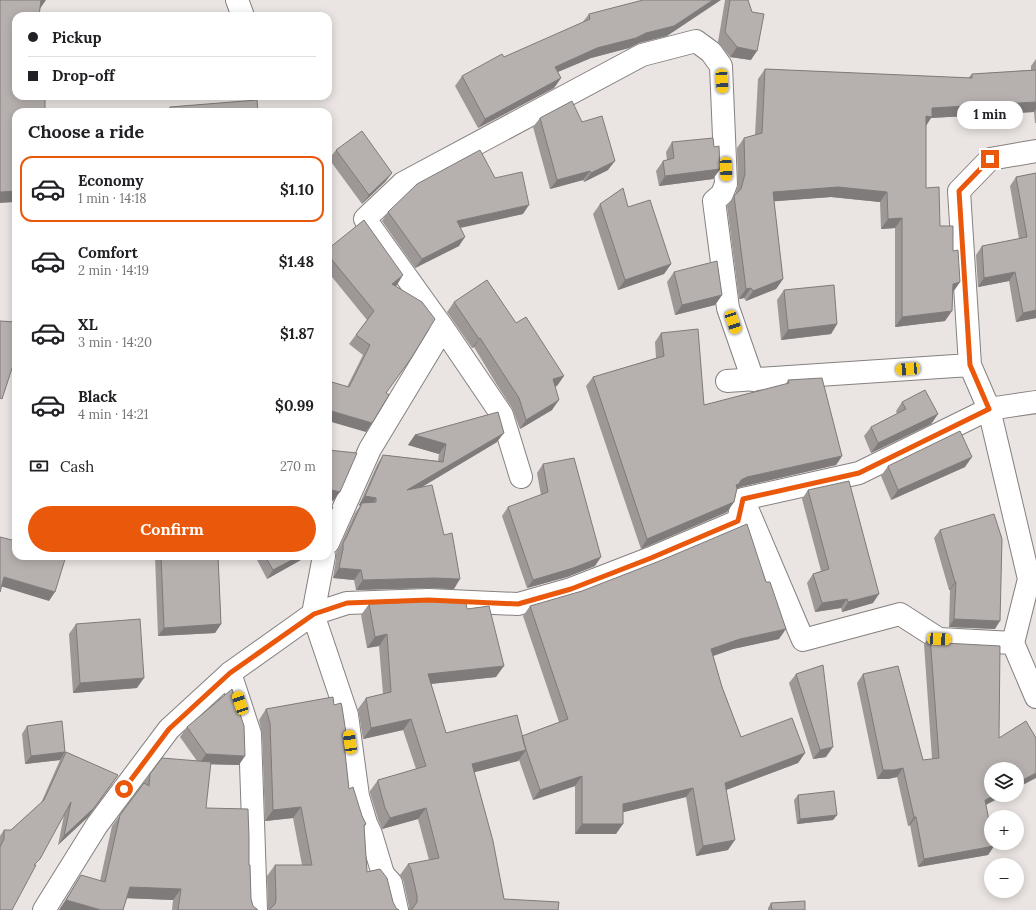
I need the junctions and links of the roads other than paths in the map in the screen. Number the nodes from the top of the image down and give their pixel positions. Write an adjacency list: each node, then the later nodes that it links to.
1 (237, 0): 2 (street)
2 (242, 12)
3 (1036, 152): 5 (street)
4 (443, 328): 6 (street); 10 (street); 12 (street)
5 (970, 365): 6 (street); 9 (street)
6 (754, 380): 7 (street)
7 (727, 381)
8 (1036, 402): 9 (street)
9 (989, 409): 11 (street); 14 (street)
10 (521, 477)
11 (743, 499): 15 (street); 16 (street)
12 (332, 534)
13 (323, 560): 15 (street)
14 (1033, 578): 16 (street)
15 (314, 614): 17 (street); 21 (street)
16 (1013, 643): 18 (street)
17 (230, 673): 19 (street); 20 (street)
18 (1036, 697)
19 (44, 910)
20 (256, 910)
21 (397, 910)

